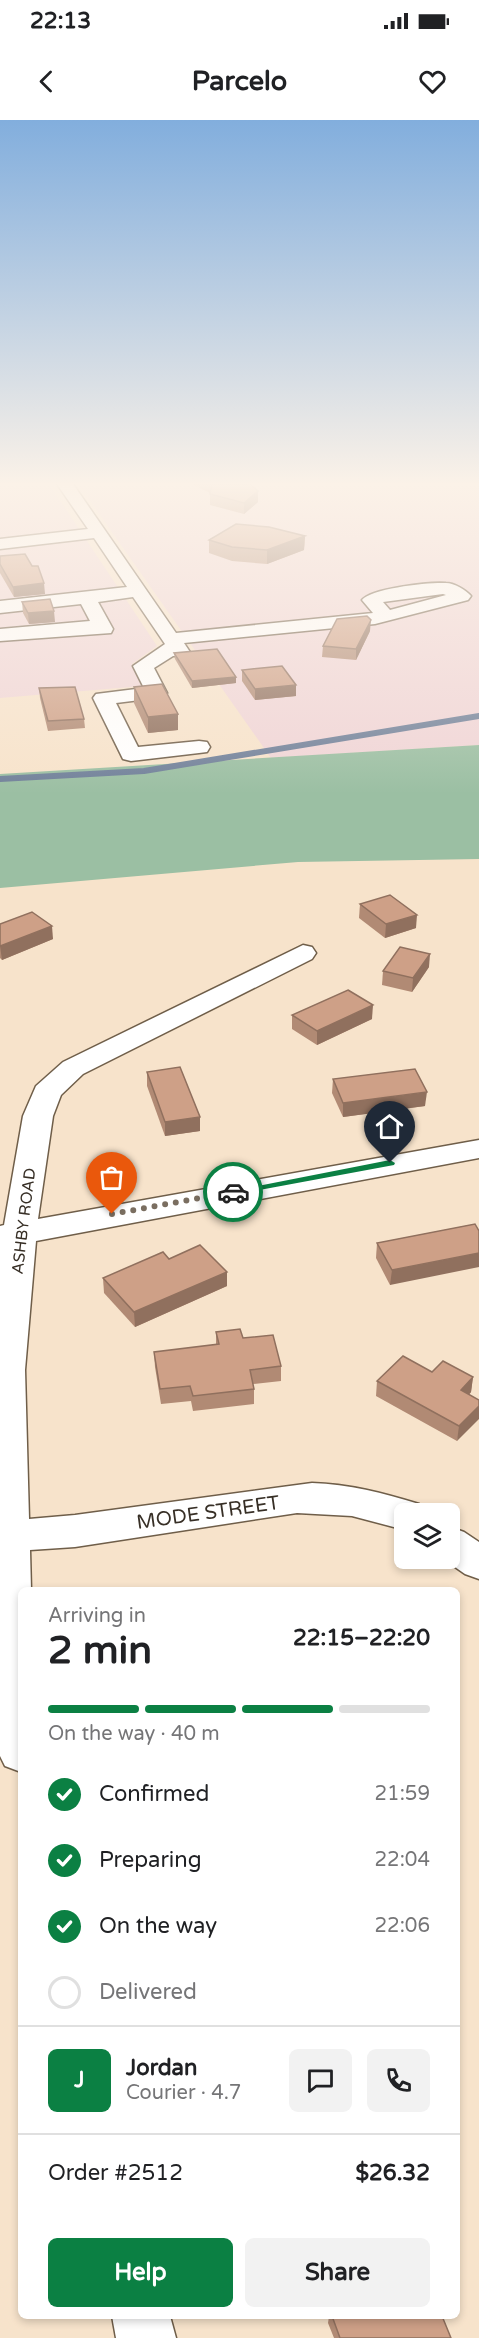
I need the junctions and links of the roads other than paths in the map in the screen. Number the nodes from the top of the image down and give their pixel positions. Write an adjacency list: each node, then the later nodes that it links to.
1 (136, 588): 2 (street)
2 (138, 591): 3 (street); 7 (street)
3 (87, 598): 4 (street); 6 (street)
4 (0, 607)
5 (386, 616): 7 (street)
6 (0, 635)
7 (176, 645): 8 (street)
8 (199, 747)
9 (303, 953): 11 (street, ASHBY ROAD)
10 (479, 1149): 11 (street)
11 (10, 1234): 13 (street, ASHBY ROAD)
12 (394, 1512): 13 (street, MODE STREET)
13 (10, 1536): 16 (street, ASHBY ROAD)
14 (460, 1550): 15 (street)
15 (479, 1563)
16 (18, 1727)
17 (142, 2319): 18 (street)
18 (146, 2338)

